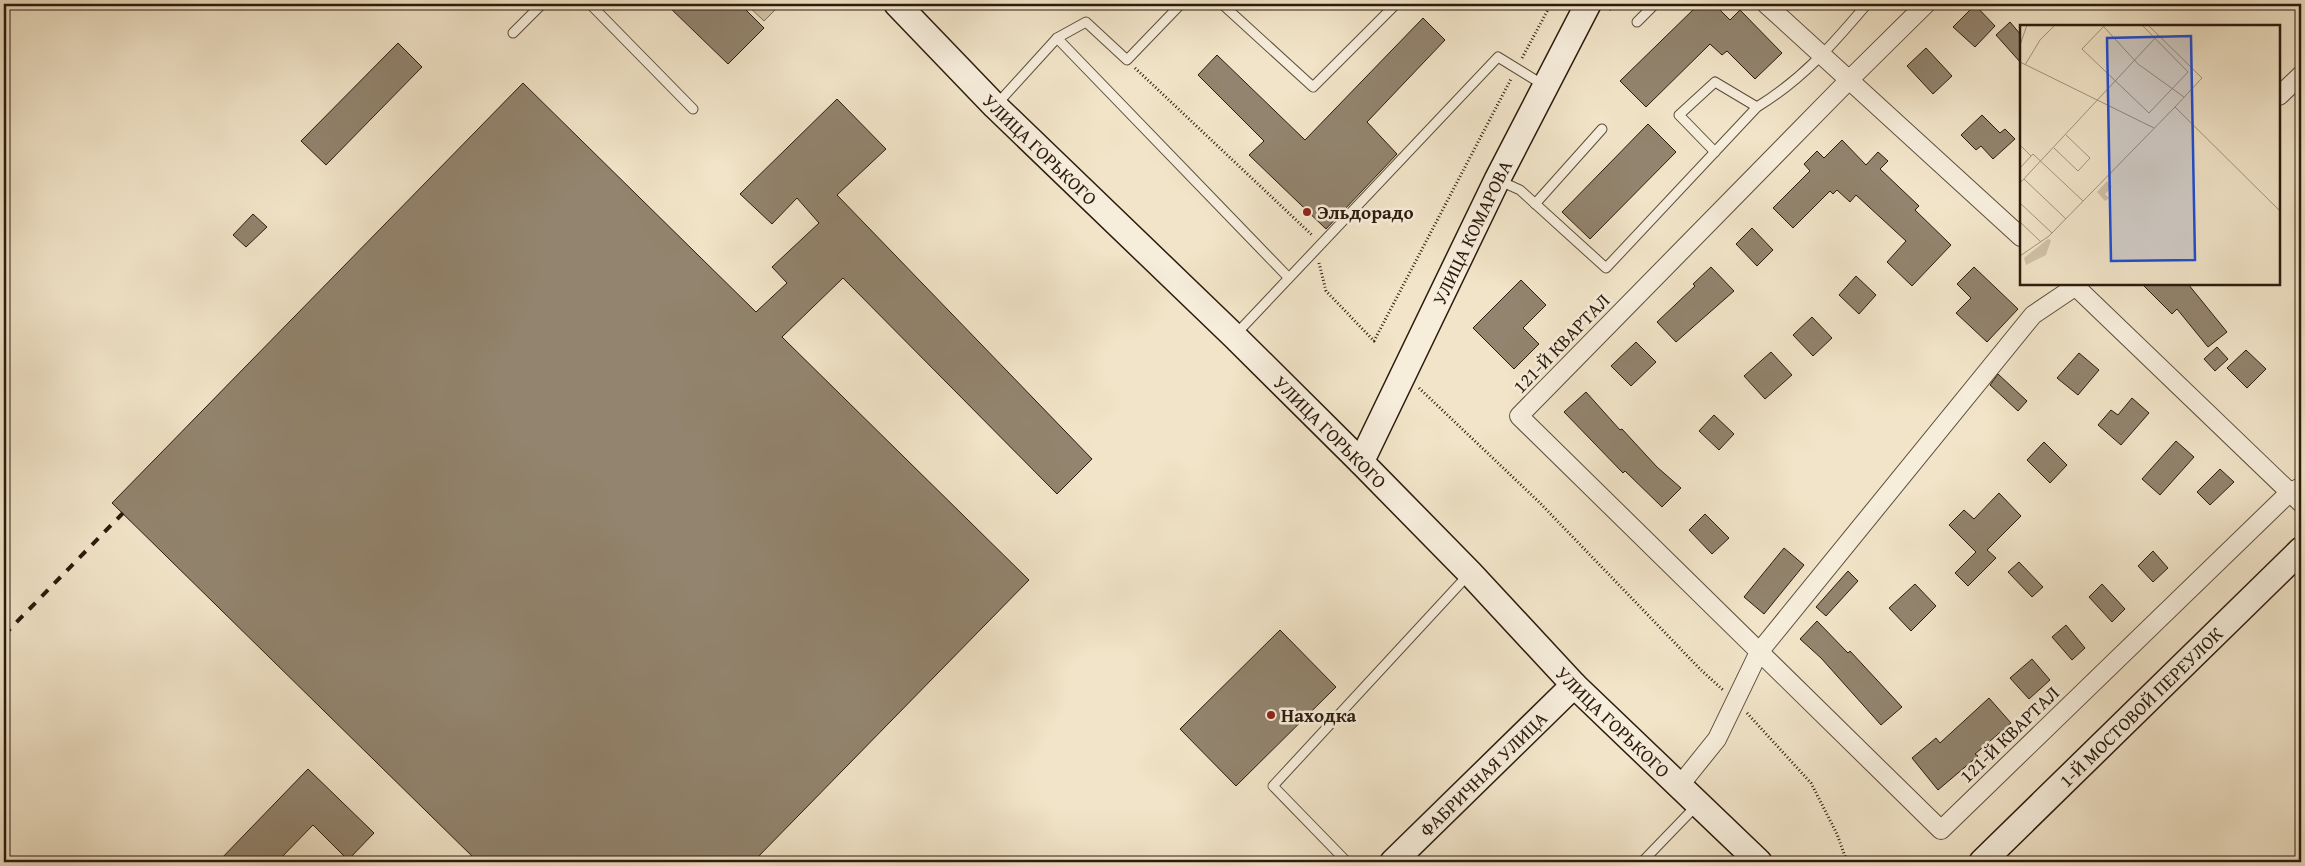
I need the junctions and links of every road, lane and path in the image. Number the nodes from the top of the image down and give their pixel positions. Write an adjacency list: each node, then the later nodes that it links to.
1 (542, 4): 14 (lane)
2 (590, 4): 25 (lane)
3 (897, 4): 23 (street, УЛИЦА ГОРЬКОГО)
4 (1181, 4): 17 (lane)
5 (1222, 4): 6 (lane)
6 (1396, 4)
7 (1550, 4): 18 (path)
8 (1588, 4): 21 (street, УЛИЦА КОМАРОВА)
9 (1655, 4): 13 (lane)
10 (1766, 4): 16 (street)
11 (1867, 4): 16 (lane)
12 (1926, 4): 20 (street)
13 (1637, 22)
14 (513, 33)
15 (1057, 38): 17 (lane); 23 (lane); 32 (lane)
16 (1821, 56): 20 (street); 24 (lane)
17 (1127, 60): 31 (path)
18 (1517, 68): 21 (lane); 31 (lane); 31 (path)
19 (2301, 74): 22 (street)
20 (1848, 81): 30 (street); 40 (street, 121-Й КВАРТАЛ)
21 (1546, 87): 28 (street, УЛИЦА КОМАРОВА)
22 (2280, 95)
23 (995, 106): 34 (street, УЛИЦА ГОРЬКОГО)
24 (1758, 107): 27 (lane); 27 (lane)
25 (693, 109)
26 (1602, 129): 29 (lane)
27 (1714, 152): 29 (lane)
28 (1497, 180): 29 (lane); 36 (street, УЛИЦА КОМАРОВА)
29 (1535, 204)
30 (2020, 236)
31 (1315, 249): 32 (lane)
32 (1288, 277): 34 (lane)
33 (2076, 285): 37 (street); 40 (street)
34 (1234, 336): 36 (street, УЛИЦА ГОРЬКОГО)
35 (1418, 387): 42 (path)
36 (1361, 462): 39 (street, УЛИЦА ГОРЬКОГО)
37 (2298, 494): 40 (street, 121-Й КВАРТАЛ)
38 (2301, 550): 50 (street, 1-Й МОСТОВОЙ ПЕРЕУЛОК)
39 (1470, 573): 41 (street, УЛИЦА ГОРЬКОГО); 45 (lane)
40 (1759, 652): 42 (street)
41 (1574, 685): 43 (street, УЛИЦА ГОРЬКОГО); 46 (street, ФАБРИЧНАЯ УЛИЦА)
42 (1735, 702): 43 (street); 49 (path)
43 (1680, 785): 44 (street, УЛИЦА ГОРЬКОГО)
44 (1698, 803): 47 (lane); 48 (street, УЛИЦА ГОРЬКОГО)
45 (1347, 862)
46 (1393, 862)
47 (1642, 862)
48 (1759, 862)
49 (1847, 862)
50 (1982, 862)

